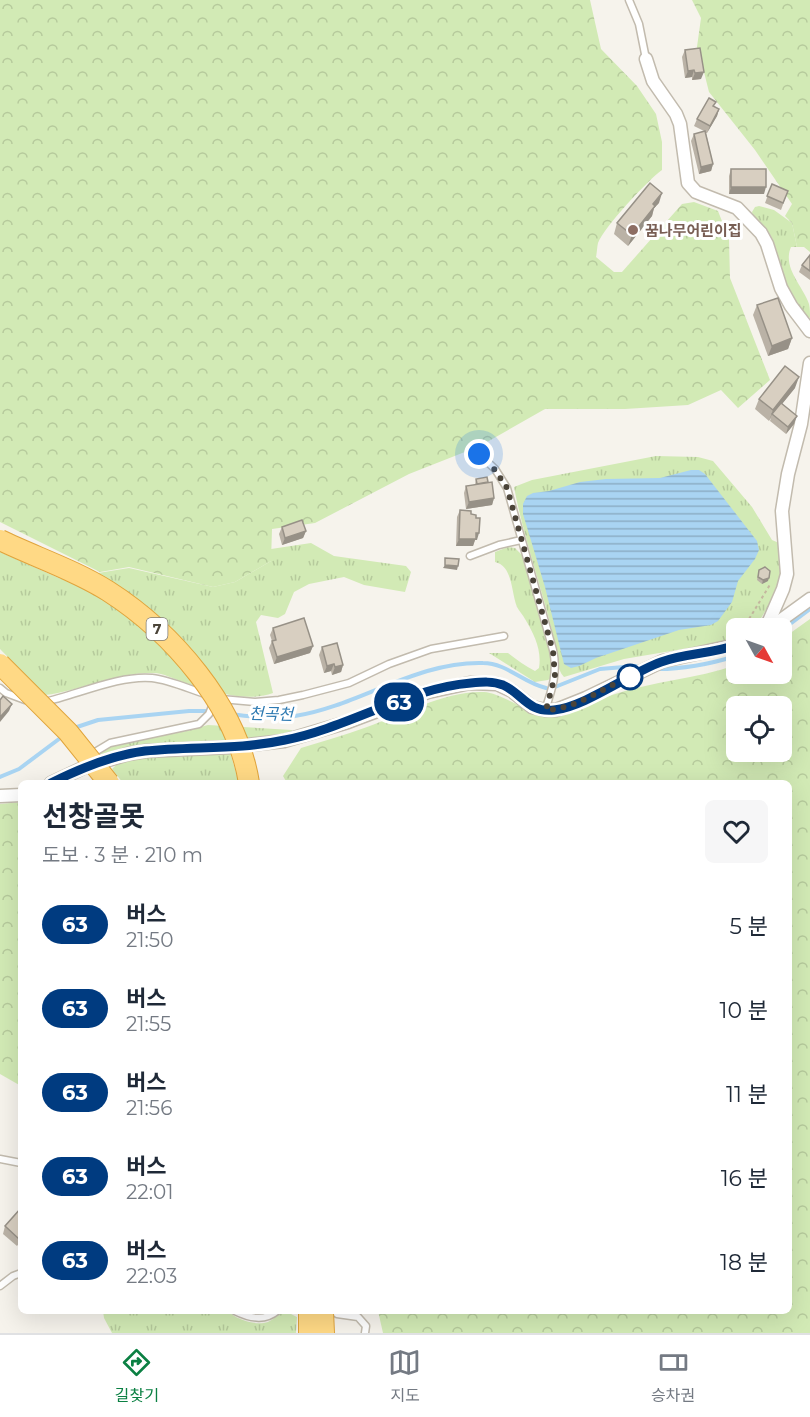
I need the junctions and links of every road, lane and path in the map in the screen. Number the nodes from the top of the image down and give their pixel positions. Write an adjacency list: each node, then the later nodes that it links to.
1 (629, 0): 2 (lane)
2 (646, 59): 3 (street)
3 (810, 331)
4 (810, 363): 9 (street)
5 (479, 454): 7 (lane)
6 (0, 540): 23 (highway, 7, bridge)
7 (521, 540): 8 (lane); 19 (lane)
8 (470, 556)
9 (787, 574): 11 (path); 12 (street)
10 (810, 599): 13 (street)
11 (750, 618)
12 (772, 618)
13 (782, 618)
14 (504, 636): 18 (lane)
15 (726, 647): 19 (street)
16 (0, 664): 22 (highway, bridge)
17 (0, 688): 18 (lane)
18 (215, 697): 20 (lane)
19 (546, 710): 20 (street)
20 (70, 774): 21 (street)
21 (57, 780)
22 (107, 780)
23 (248, 780)
24 (18, 795): 25 (street)
25 (0, 796)
26 (0, 1159): 27 (lane)
27 (18, 1162)
28 (18, 1274): 29 (lane)
29 (0, 1286)
30 (241, 1314): 31 (lane)
31 (272, 1314)
32 (309, 1314): 35 (highway)
33 (329, 1314): 36 (highway)
34 (341, 1314): 37 (lane)
35 (309, 1333)
36 (324, 1333)
37 (364, 1333)

